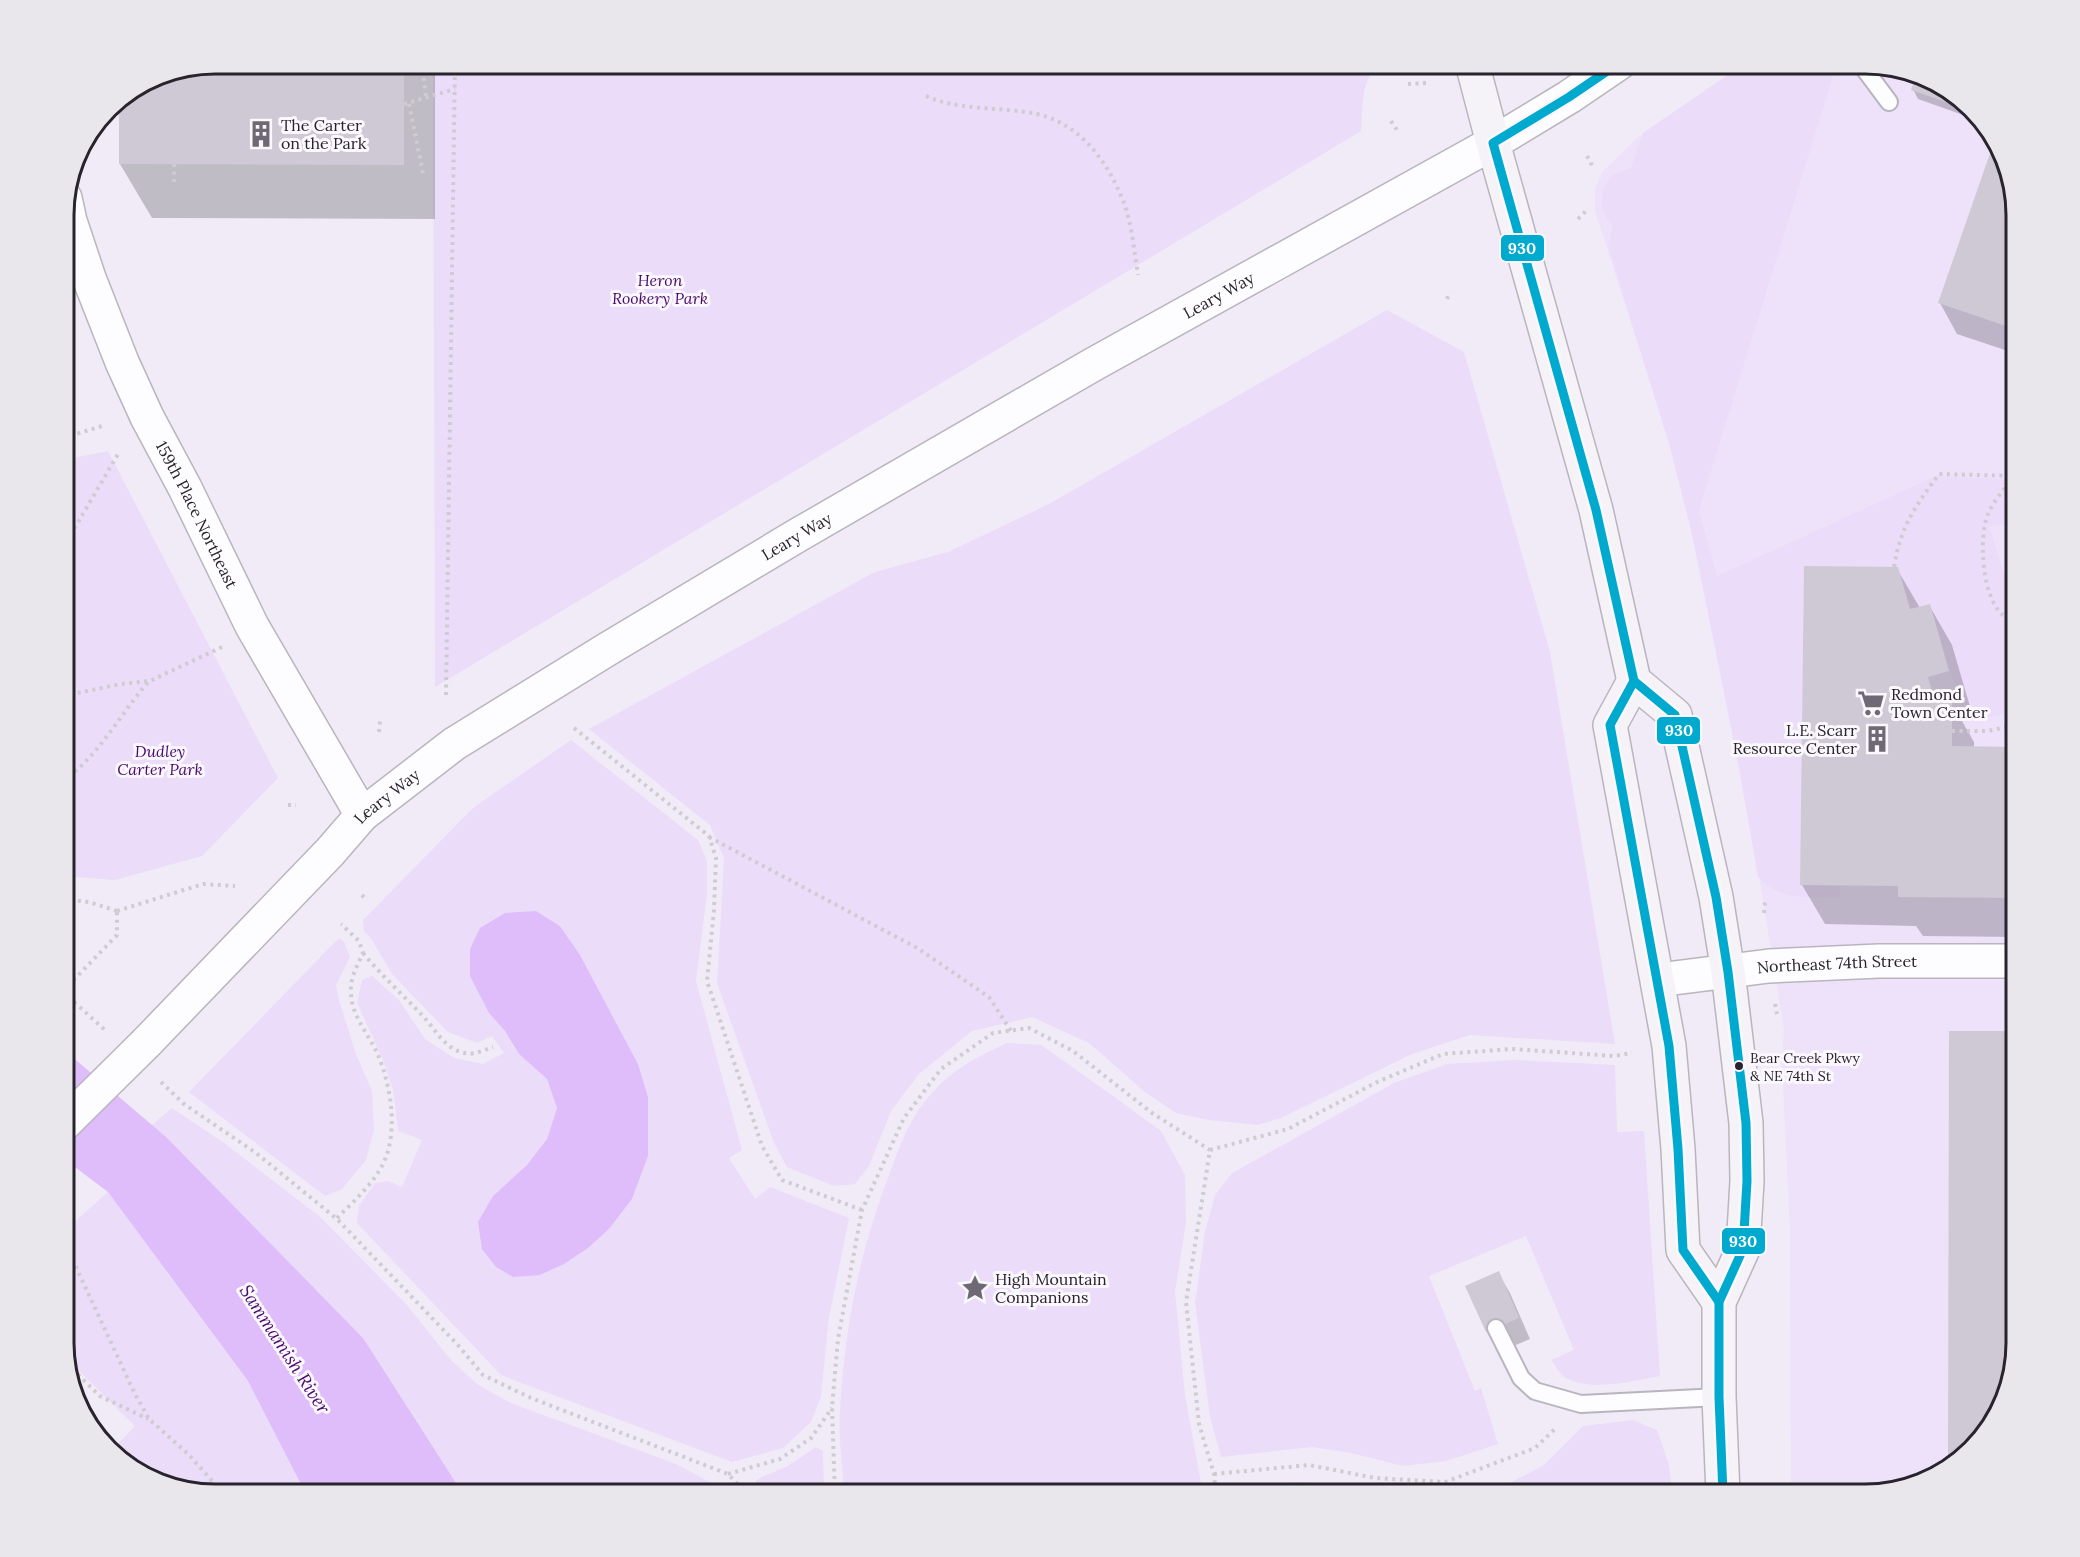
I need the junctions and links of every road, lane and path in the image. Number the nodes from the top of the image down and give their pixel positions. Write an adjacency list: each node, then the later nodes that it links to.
1 (423, 74): 10 (path)
2 (455, 74): 8 (path)
3 (1475, 74): 14 (main road)
4 (1602, 74): 14 (street, Leary Way)
5 (1868, 74): 11 (lane)
6 (1426, 83): 7 (path)
7 (1408, 84)
8 (455, 89): 10 (path); 38 (path)
9 (926, 96): 23 (path)
10 (426, 98): 18 (path)
11 (1889, 102)
12 (1391, 121): 13 (path)
13 (1397, 130)
14 (1493, 143): 36 (main road); 47 (street, Leary Way)
15 (1587, 156): 17 (path)
16 (174, 164): 19 (path)
17 (1594, 169)
18 (423, 173)
19 (174, 182)
20 (1588, 209): 21 (path)
21 (1578, 219)
22 (74, 233): 34 (street, 159th Place Northeast)
23 (1138, 275)
24 (1450, 292): 25 (path)
25 (1447, 298)
26 (102, 426): 27 (path)
27 (74, 435)
28 (117, 454): 31 (path)
29 (2006, 476): 32 (path)
30 (2006, 489): 33 (path)
31 (74, 529)
32 (1894, 567)
33 (2006, 616)
34 (252, 626): 35 (path); 47 (street, 159th Place Northeast)
35 (150, 681): 37 (path); 44 (path)
36 (1634, 681): 59 (main road); 61 (main road)
37 (74, 694)
38 (446, 695)
39 (380, 721): 43 (path)
40 (2006, 727): 42 (path)
41 (574, 728): 48 (path)
42 (1952, 731)
43 (379, 732)
44 (74, 773)
45 (288, 805): 46 (path)
46 (296, 805)
47 (362, 815): 68 (street, Leary Way, bridge)
48 (709, 836): 63 (path); 70 (path)
49 (235, 886): 54 (path)
50 (362, 895): 52 (path)
51 (74, 900): 54 (path)
52 (366, 900)
53 (1765, 901): 55 (path)
54 (117, 911): 60 (path)
55 (1764, 914)
56 (341, 924): 57 (path)
57 (363, 953): 65 (path); 71 (path)
58 (2006, 961): 59 (street, Northeast 74th Street)
59 (1728, 972): 61 (street, Northeast 74th Street); 73 (main road)
60 (74, 980)
61 (1658, 980): 73 (main road)
62 (74, 1001): 64 (path)
63 (1011, 1031): 69 (path); 70 (path)
64 (106, 1032)
65 (493, 1047)
66 (1627, 1056): 69 (path)
67 (158, 1080): 71 (path)
68 (74, 1114)
69 (1210, 1150): 81 (path)
70 (862, 1210): 78 (path)
71 (337, 1219): 80 (path)
72 (74, 1263): 79 (path)
73 (1719, 1302): 76 (main road)
74 (1496, 1328): 77 (lane)
75 (77, 1374): 79 (path)
76 (1719, 1396): 77 (lane); 86 (main road)
77 (1581, 1404): 81 (path)
78 (832, 1407): 80 (path); 84 (path)
79 (149, 1419): 82 (path)
80 (728, 1474): 83 (path)
81 (1214, 1474): 85 (path)
82 (215, 1484)
83 (738, 1484)
84 (835, 1484)
85 (1215, 1484)
86 (1723, 1484)

